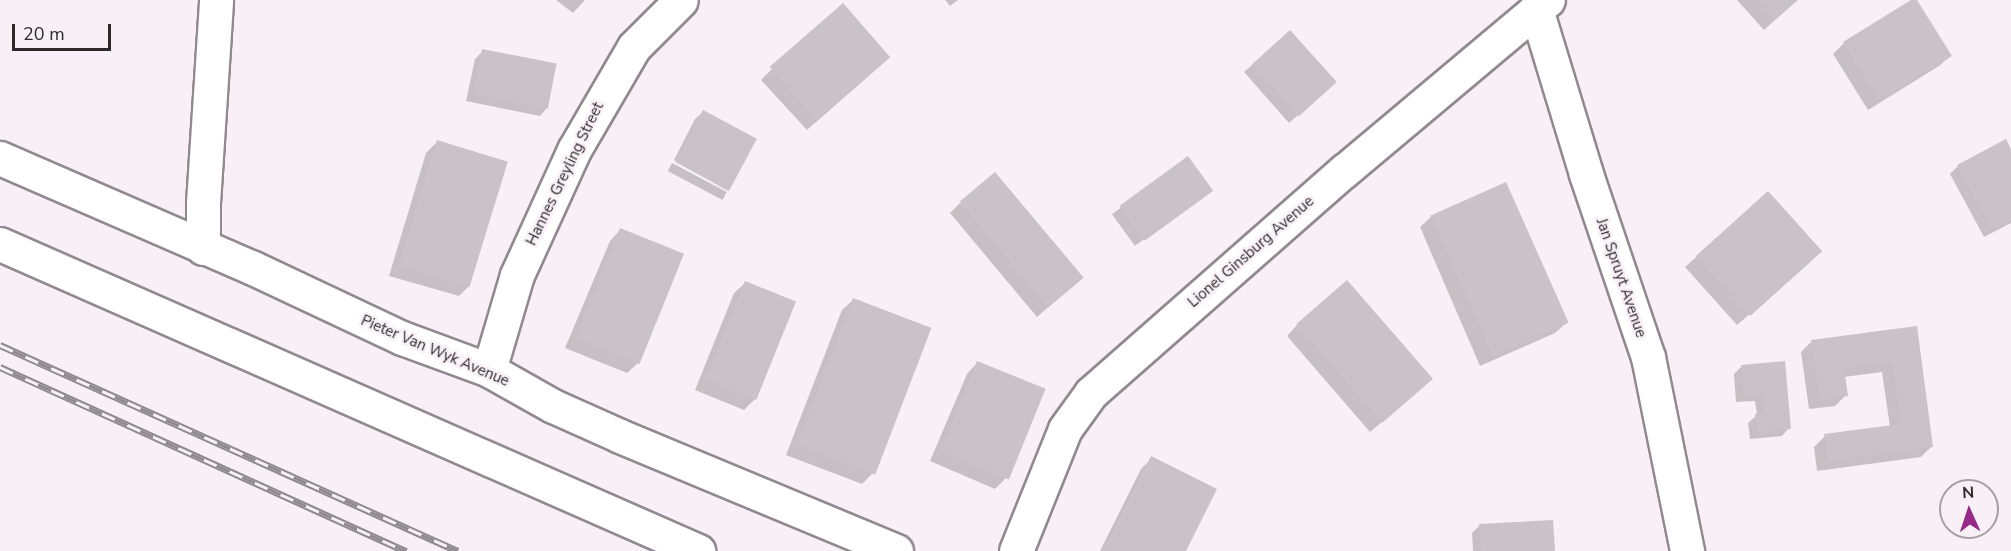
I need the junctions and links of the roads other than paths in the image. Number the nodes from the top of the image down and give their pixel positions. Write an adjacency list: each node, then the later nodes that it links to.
1 (216, 0): 6 (street)
2 (681, 0): 7 (street, Hannes Greyling Street)
3 (1542, 5): 10 (street, Lionel Ginsburg Avenue); 11 (street, Jan Spruyt Avenue)
4 (0, 159): 6 (street, Pieter Van Wyk Avenue)
5 (0, 244): 8 (street)
6 (203, 248): 7 (street, Pieter Van Wyk Avenue)
7 (489, 370): 9 (street, Pieter Van Wyk Avenue)
8 (698, 551)
9 (896, 551)
10 (1016, 551)
11 (1687, 551)

